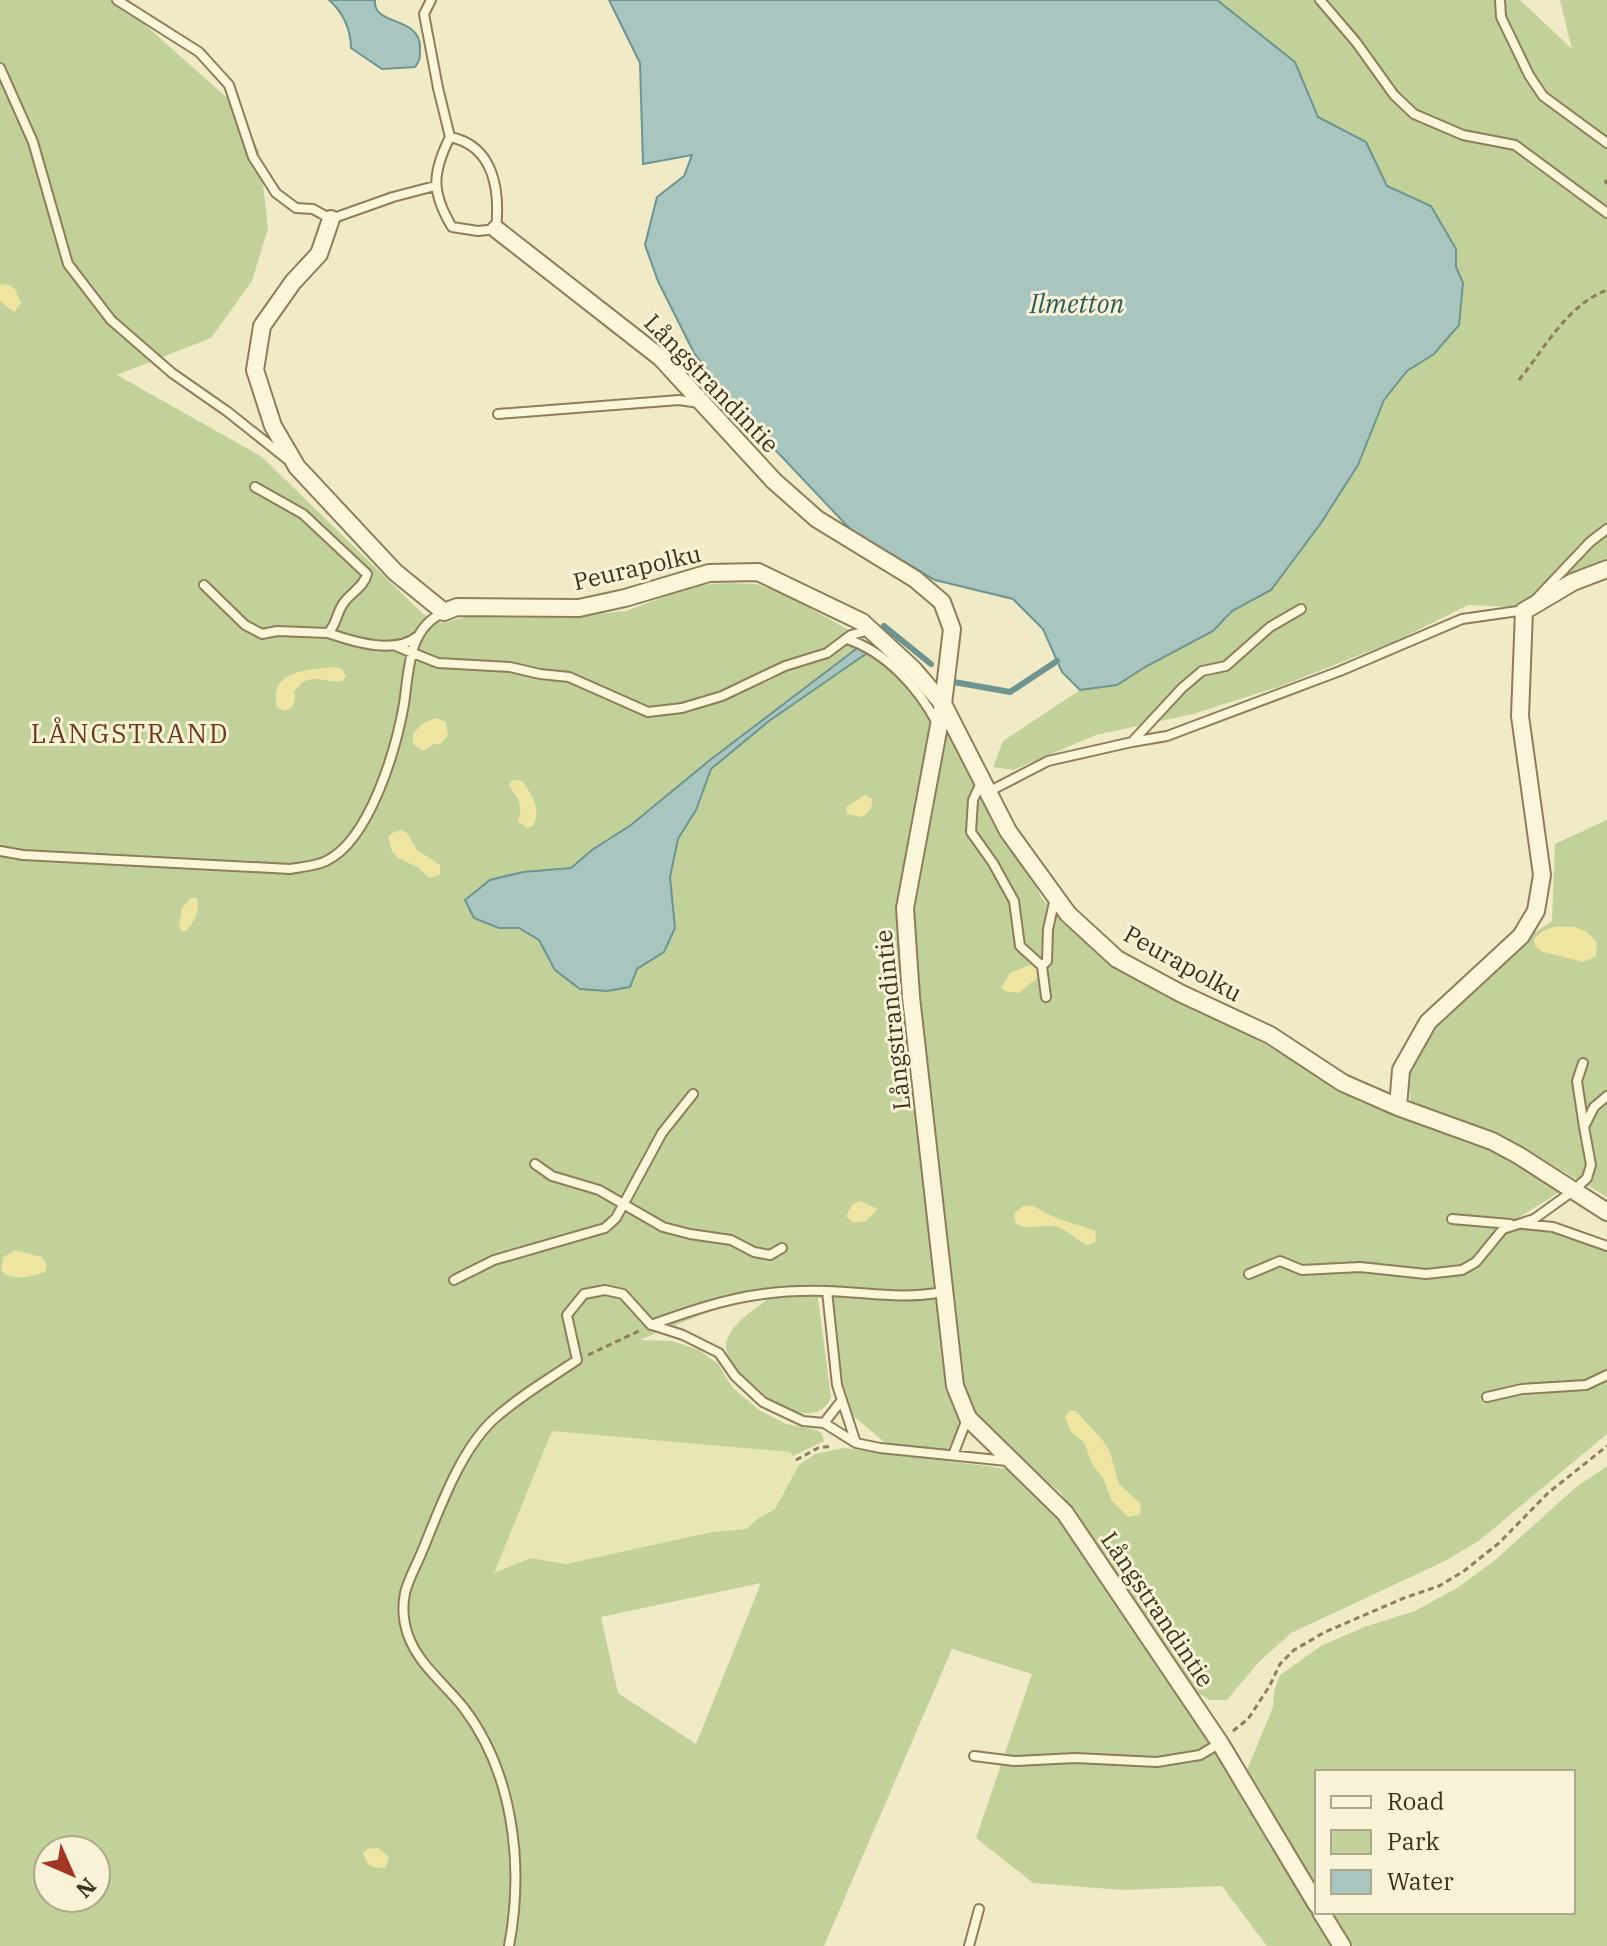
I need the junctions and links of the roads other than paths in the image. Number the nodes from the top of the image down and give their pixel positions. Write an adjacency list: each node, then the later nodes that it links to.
1 (117, 0): 10 (lane)
2 (431, 0): 6 (lane)
3 (1320, 0): 9 (lane)
4 (1500, 0): 7 (lane)
5 (0, 68): 14 (lane)
6 (450, 137): 8 (lane); 11 (lane)
7 (1607, 143)
8 (435, 186): 10 (lane); 11 (lane)
9 (1607, 213)
10 (331, 219): 14 (street)
11 (496, 229): 12 (street, Långstrandintie)
12 (704, 403): 13 (lane); 28 (street, Långstrandintie)
13 (498, 414)
14 (297, 467): 21 (street)
15 (255, 487): 24 (lane)
16 (1607, 529): 20 (lane)
17 (1607, 569): 20 (street)
18 (204, 585): 24 (lane)
19 (1301, 609): 30 (lane)
20 (1524, 611): 30 (lane); 39 (street)
21 (444, 612): 22 (street, Peurapolku); 23 (lane)
22 (870, 630): 25 (lane); 28 (street, Peurapolku)
23 (422, 632): 26 (lane); 27 (lane)
24 (328, 633): 26 (lane)
25 (847, 639): 27 (lane); 29 (lane)
26 (398, 647): 27 (lane)
27 (411, 652): 32 (lane)
28 (943, 704): 29 (street, Långstrandintie); 31 (street, Peurapolku)
29 (939, 726): 52 (street, Långstrandintie)
30 (1132, 742): 31 (lane)
31 (985, 787): 33 (street, Peurapolku); 34 (lane)
32 (0, 851)
33 (1055, 896): 34 (lane); 39 (street, Peurapolku)
34 (1042, 966): 35 (lane)
35 (1046, 997)
36 (1583, 1063): 40 (lane)
37 (693, 1094): 43 (lane)
38 (1607, 1096): 40 (lane)
39 (1398, 1107): 42 (street, Peurapolku)
40 (1584, 1127): 42 (lane)
41 (535, 1164): 43 (lane)
42 (1573, 1191): 44 (street, Peurapolku); 46 (lane)
43 (623, 1204): 48 (lane); 50 (lane)
44 (1607, 1212)
45 (1452, 1219): 46 (lane)
46 (1515, 1224): 47 (lane); 49 (lane)
47 (1607, 1246)
48 (782, 1248)
49 (1249, 1274)
50 (454, 1280)
51 (827, 1291): 52 (lane); 53 (lane); 56 (lane)
52 (943, 1292): 57 (street, Långstrandintie)
53 (651, 1325): 58 (lane); 67 (lane)
54 (1607, 1375): 55 (lane)
55 (1487, 1397)
56 (842, 1400): 58 (lane); 59 (lane)
57 (968, 1418): 60 (lane); 61 (street, Långstrandintie)
58 (824, 1423): 59 (lane)
59 (856, 1443): 60 (lane)
60 (953, 1455): 61 (lane)
61 (1010, 1461): 62 (street, Långstrandintie)
62 (1220, 1743): 63 (lane); 64 (street, Långstrandintie)
63 (974, 1756)
64 (1315, 1902)
65 (979, 1909): 68 (lane)
66 (1322, 1914): 69 (street)
67 (509, 1946)
68 (969, 1946)
69 (1342, 1946)

